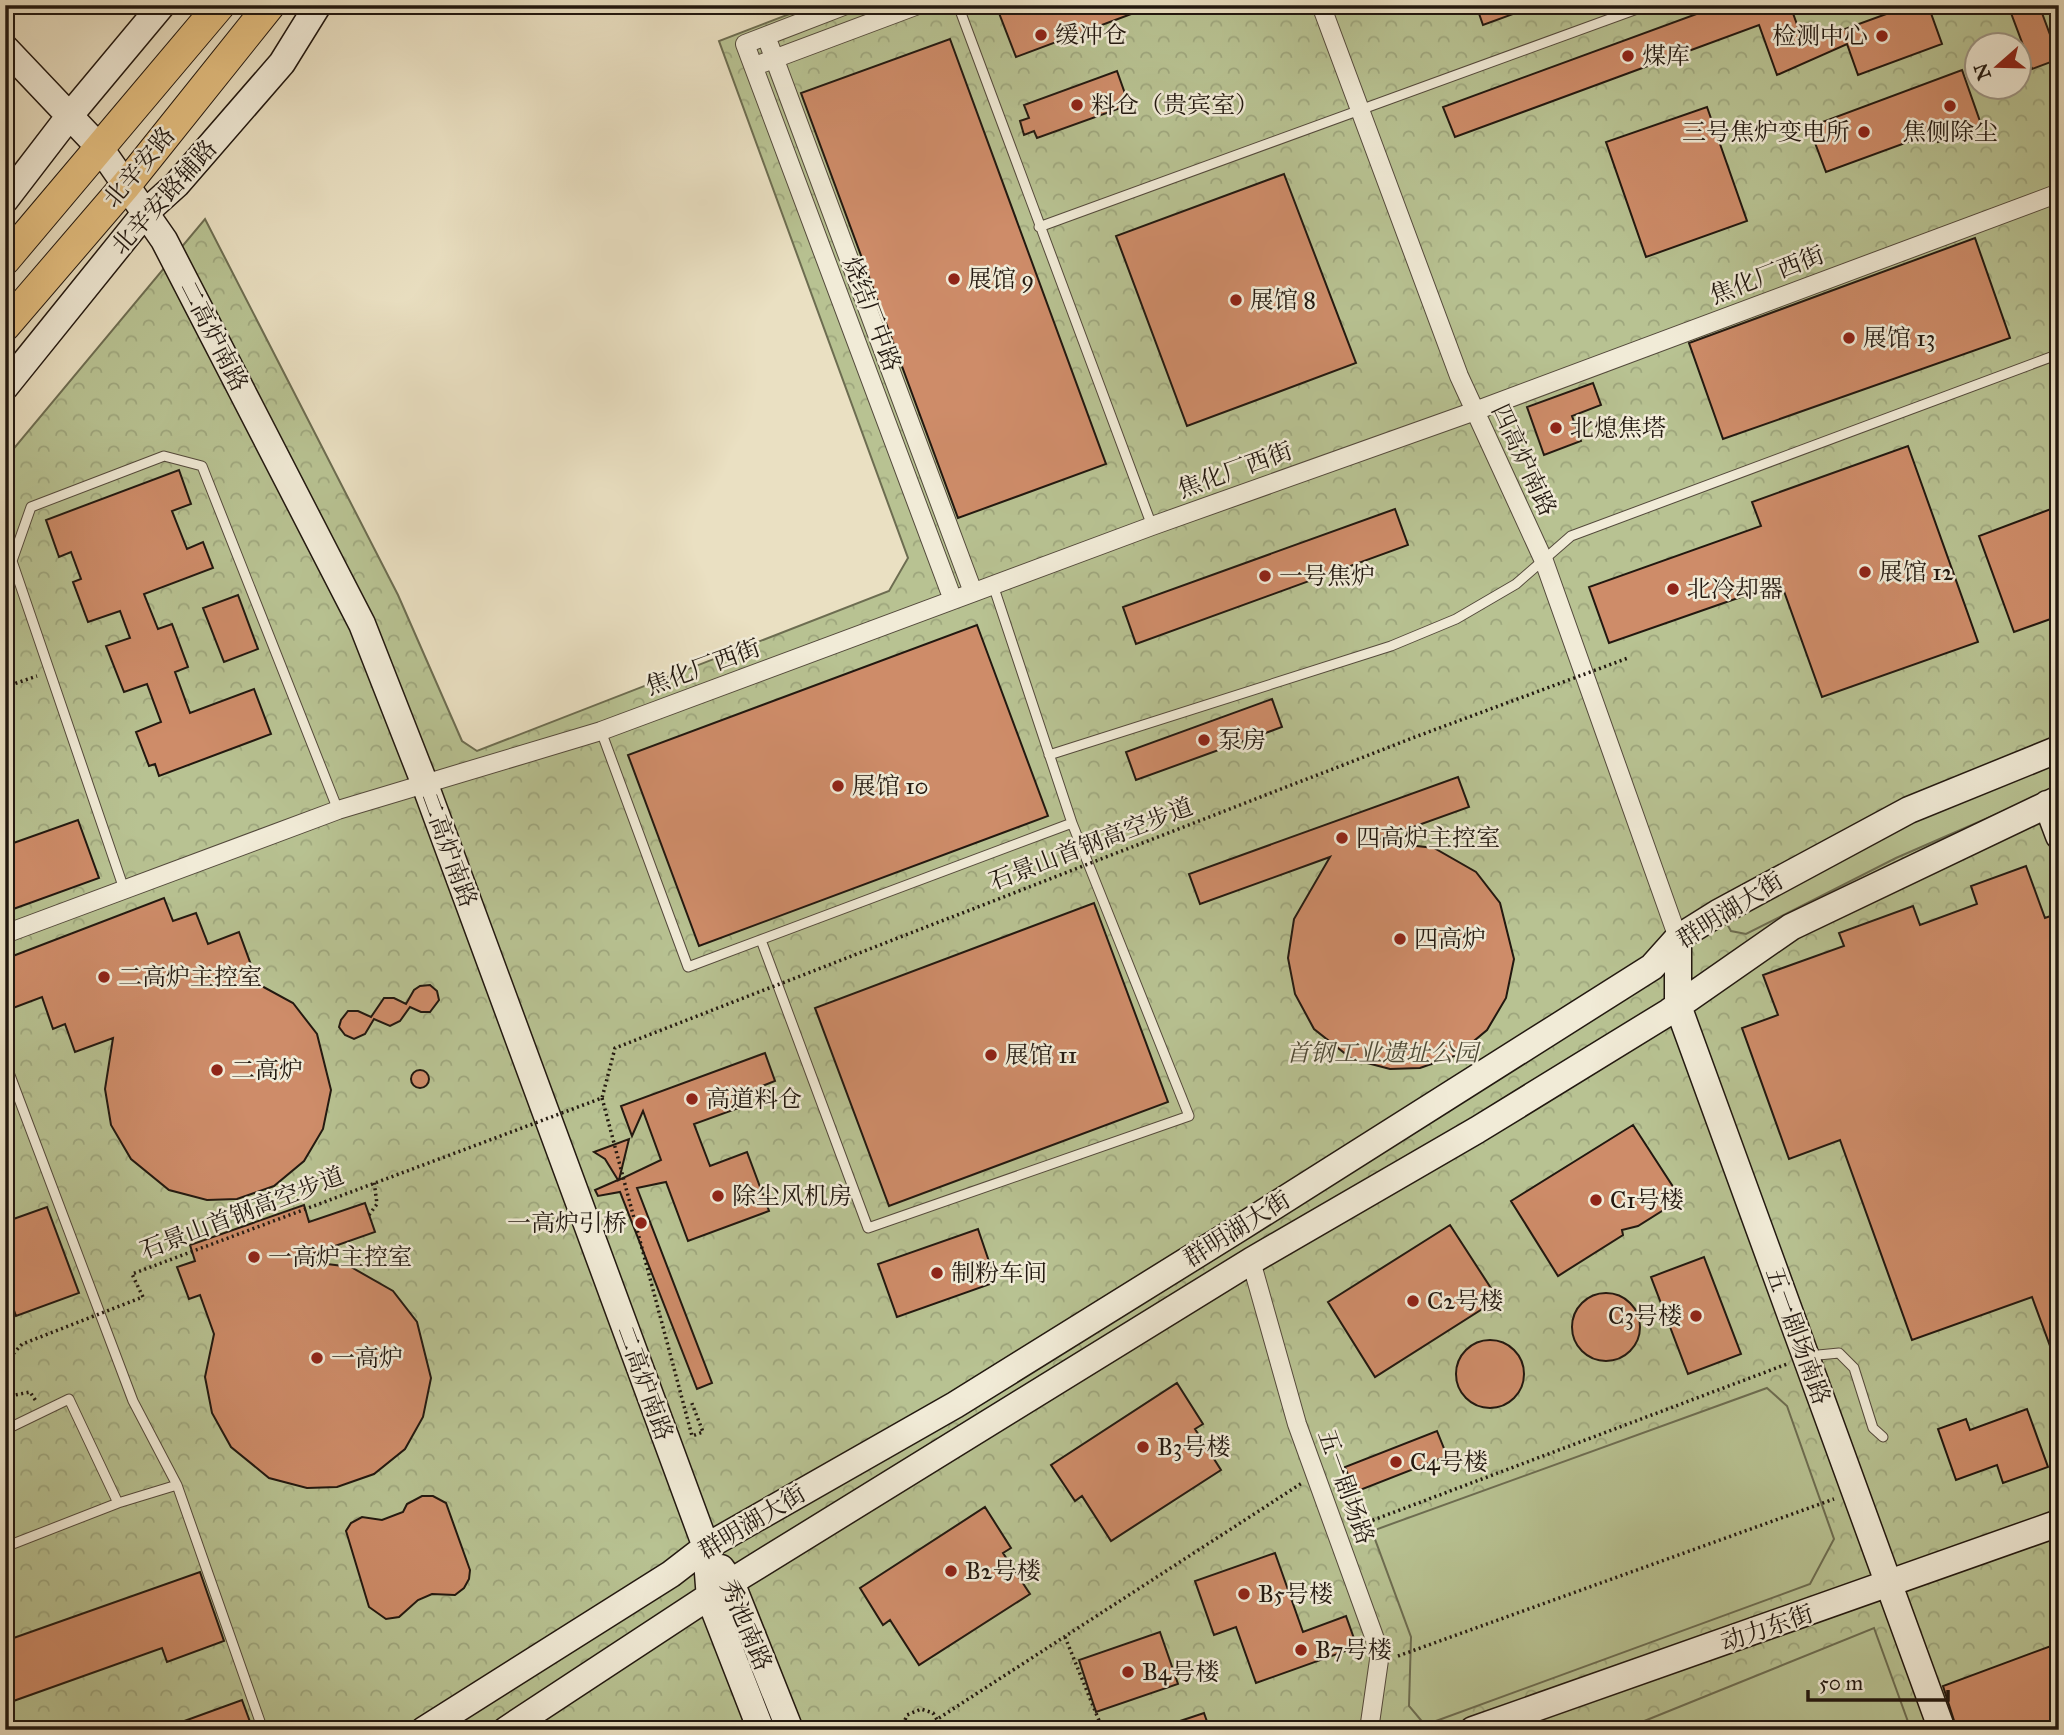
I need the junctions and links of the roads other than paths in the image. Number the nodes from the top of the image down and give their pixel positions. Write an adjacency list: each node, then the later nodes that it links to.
1 (162, 5): 15 (street)
2 (220, 5): 16 (main road, 北辛安路)
3 (270, 5): 17 (main road, 北辛安路)
4 (317, 5): 20 (street, 北辛安路辅路)
5 (846, 5): 10 (street)
6 (918, 5): 12 (street)
7 (958, 5): 21 (lane)
8 (1321, 5): 14 (street, 四高炉南路)
9 (1648, 5): 14 (lane)
10 (766, 36): 12 (street, 烧结厂中路); 13 (street, 烧结厂中路)
11 (5, 48): 15 (street, 二高炉南路)
12 (774, 59): 13 (street); 30 (street, 烧结厂中路)
13 (753, 66): 31 (street, 烧结厂中路)
14 (1360, 110): 21 (lane); 26 (street, 四高炉南路)
15 (71, 114): 16 (street, 二高炉南路); 19 (street)
16 (100, 148): 17 (street, 二高炉南路); 22 (main road, 北辛安路)
17 (126, 185): 20 (street, 二高炉南路); 23 (main road, 北辛安路)
18 (2059, 193): 26 (street, 焦化厂西街)
19 (5, 200)
20 (146, 212): 25 (street, 北辛安路辅路); 35 (street, 二高炉南路)
21 (1039, 227): 27 (lane)
22 (5, 260)
23 (5, 326)
24 (2059, 354): 28 (lane)
25 (5, 387)
26 (1475, 411): 27 (street, 焦化厂西街); 28 (street, 四高炉南路)
27 (1152, 526): 29 (street, 焦化厂西街)
28 (1544, 561): 34 (lane); 42 (street, 四高炉南路)
29 (993, 585): 30 (street, 焦化厂西街); 34 (lane)
30 (973, 592): 31 (street, 焦化厂西街)
31 (953, 600): 32 (street, 焦化厂西街)
32 (601, 731): 35 (street, 焦化厂西街); 43 (lane)
33 (2059, 749): 42 (street, 群明湖大街)
34 (1049, 755): 38 (lane)
35 (424, 782): 37 (street, 焦化厂西街); 54 (street, 二高炉南路)
36 (2053, 802): 39 (street); 44 (street, 群明湖大街)
37 (338, 810): 40 (street, 焦化厂西街); 40 (lane)
38 (1072, 823): 43 (lane); 43 (lane)
39 (2059, 836)
40 (124, 889): 41 (street, 焦化厂西街)
41 (5, 934)
42 (1678, 938): 44 (street, 五一剧场南路); 54 (street, 群明湖大街)
43 (761, 940)
44 (1678, 1006): 46 (street, 群明湖大街); 47 (street, 五一剧场南路)
45 (5, 1062): 50 (lane)
46 (1251, 1261): 55 (street, 群明湖大街); 63 (street, 五一剧场路)
47 (1806, 1357): 49 (lane); 56 (street, 五一剧场南路)
48 (5, 1430): 51 (lane)
49 (1883, 1437)
50 (177, 1485): 51 (lane); 58 (lane)
51 (118, 1503): 53 (lane)
52 (2059, 1523): 56 (street, 动力东街)
53 (5, 1547)
54 (706, 1547): 55 (street, 秀池南路); 57 (street, 秀池南路); 59 (street, 群明湖大街)
55 (731, 1582): 57 (street, 群明湖大街); 62 (street, 秀池南路)
56 (1889, 1585): 64 (street, 动力东街); 65 (street, 五一剧场南路)
57 (710, 1599): 60 (street, 群明湖大街); 61 (street, 秀池南路)
58 (263, 1730)
59 (424, 1730)
60 (506, 1730)
61 (761, 1730)
62 (790, 1730)
63 (1369, 1730)
64 (1473, 1730)
65 (1942, 1730)

